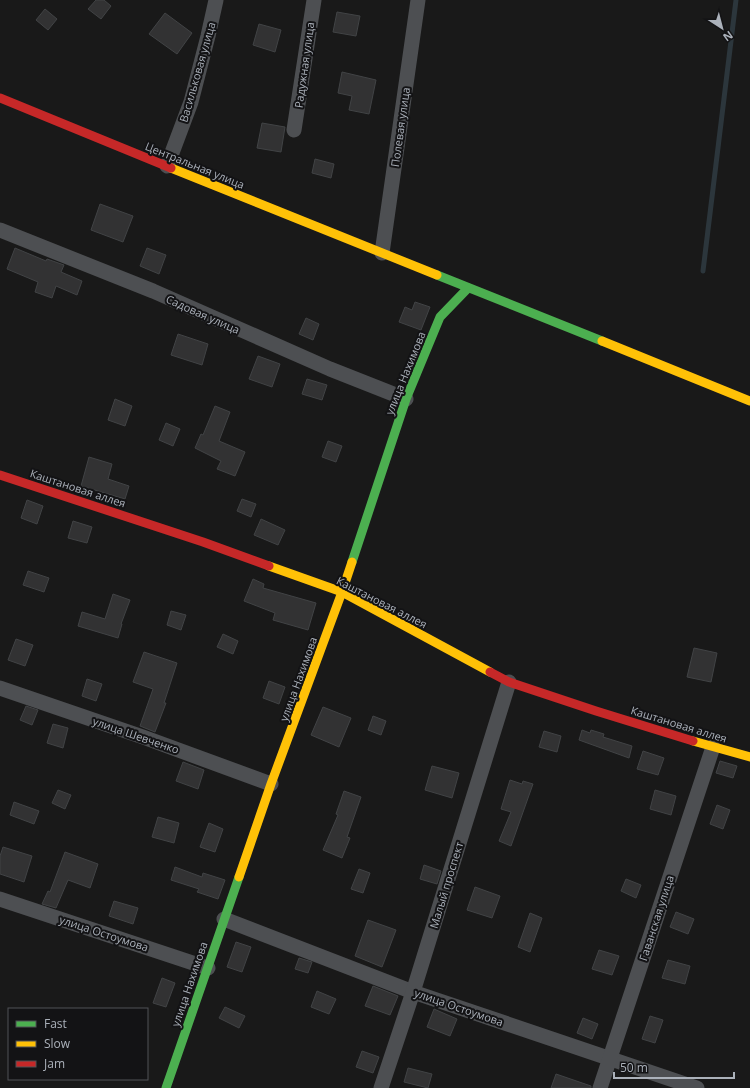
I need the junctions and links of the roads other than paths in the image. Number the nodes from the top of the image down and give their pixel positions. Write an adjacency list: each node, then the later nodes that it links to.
1 (216, 0): 6 (street, Васильковая улица)
2 (314, 0): 5 (street, Радужная улица)
3 (418, 0): 8 (street, Полевая улица)
4 (0, 98): 6 (street, Центральная улица)
5 (294, 130)
6 (167, 166): 8 (street, Центральная улица)
7 (0, 230): 10 (street, Садовая улица)
8 (382, 253): 9 (street, Центральная улица)
9 (468, 288): 10 (street, улица Нахимова); 11 (street, Центральная улица)
10 (406, 399): 13 (street, улица Нахимова)
11 (750, 401)
12 (0, 475): 13 (street, Каштановая аллея)
13 (342, 592): 14 (street, Каштановая аллея); 18 (street, улица Нахимова)
14 (509, 682): 16 (street, Каштановая аллея); 22 (street, Малый проспект)
15 (0, 688): 18 (street, улица Шевченко)
16 (713, 747): 17 (street, Каштановая аллея); 23 (street, Гаванская улица)
17 (750, 757)
18 (271, 784): 20 (street, улица Нахимова)
19 (0, 899): 21 (street, улица Остоумова)
20 (224, 919): 21 (street, улица Нахимова); 22 (street, улица Остоумова)
21 (208, 968): 24 (street, улица Нахимова)
22 (413, 992): 23 (street, улица Остоумова); 25 (street, Малый проспект)
23 (610, 1058): 26 (street, Гаванская улица); 27 (street, улица Остоумова)
24 (166, 1088)
25 (381, 1088)
26 (600, 1088)
27 (697, 1088)

